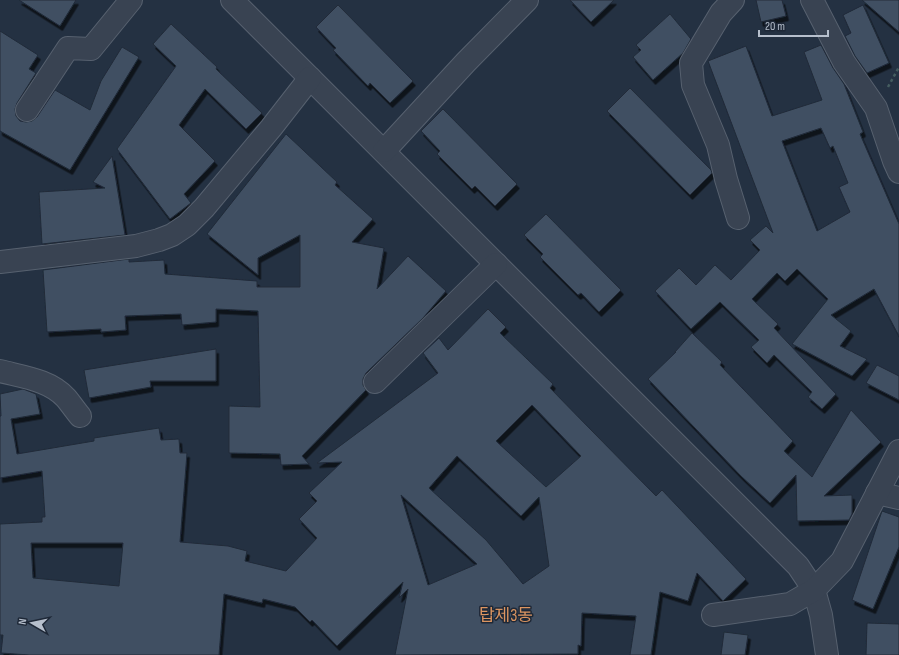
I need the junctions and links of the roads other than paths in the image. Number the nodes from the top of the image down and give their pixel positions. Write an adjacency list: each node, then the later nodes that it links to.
1 (131, 0): 7 (street)
2 (232, 0): 6 (street)
3 (527, 0): 8 (street)
4 (733, 0): 10 (street)
5 (812, 0): 9 (street)
6 (310, 78): 8 (street); 11 (street)
7 (27, 110)
8 (384, 151): 12 (street)
9 (899, 172)
10 (738, 218)
11 (0, 262)
12 (496, 264): 14 (street); 19 (street)
13 (0, 371): 15 (street)
14 (375, 382)
15 (80, 416)
16 (899, 450): 17 (street)
17 (877, 493): 18 (street); 19 (street)
18 (899, 498)
19 (814, 590): 20 (street); 21 (street)
20 (713, 615)
21 (827, 655)

